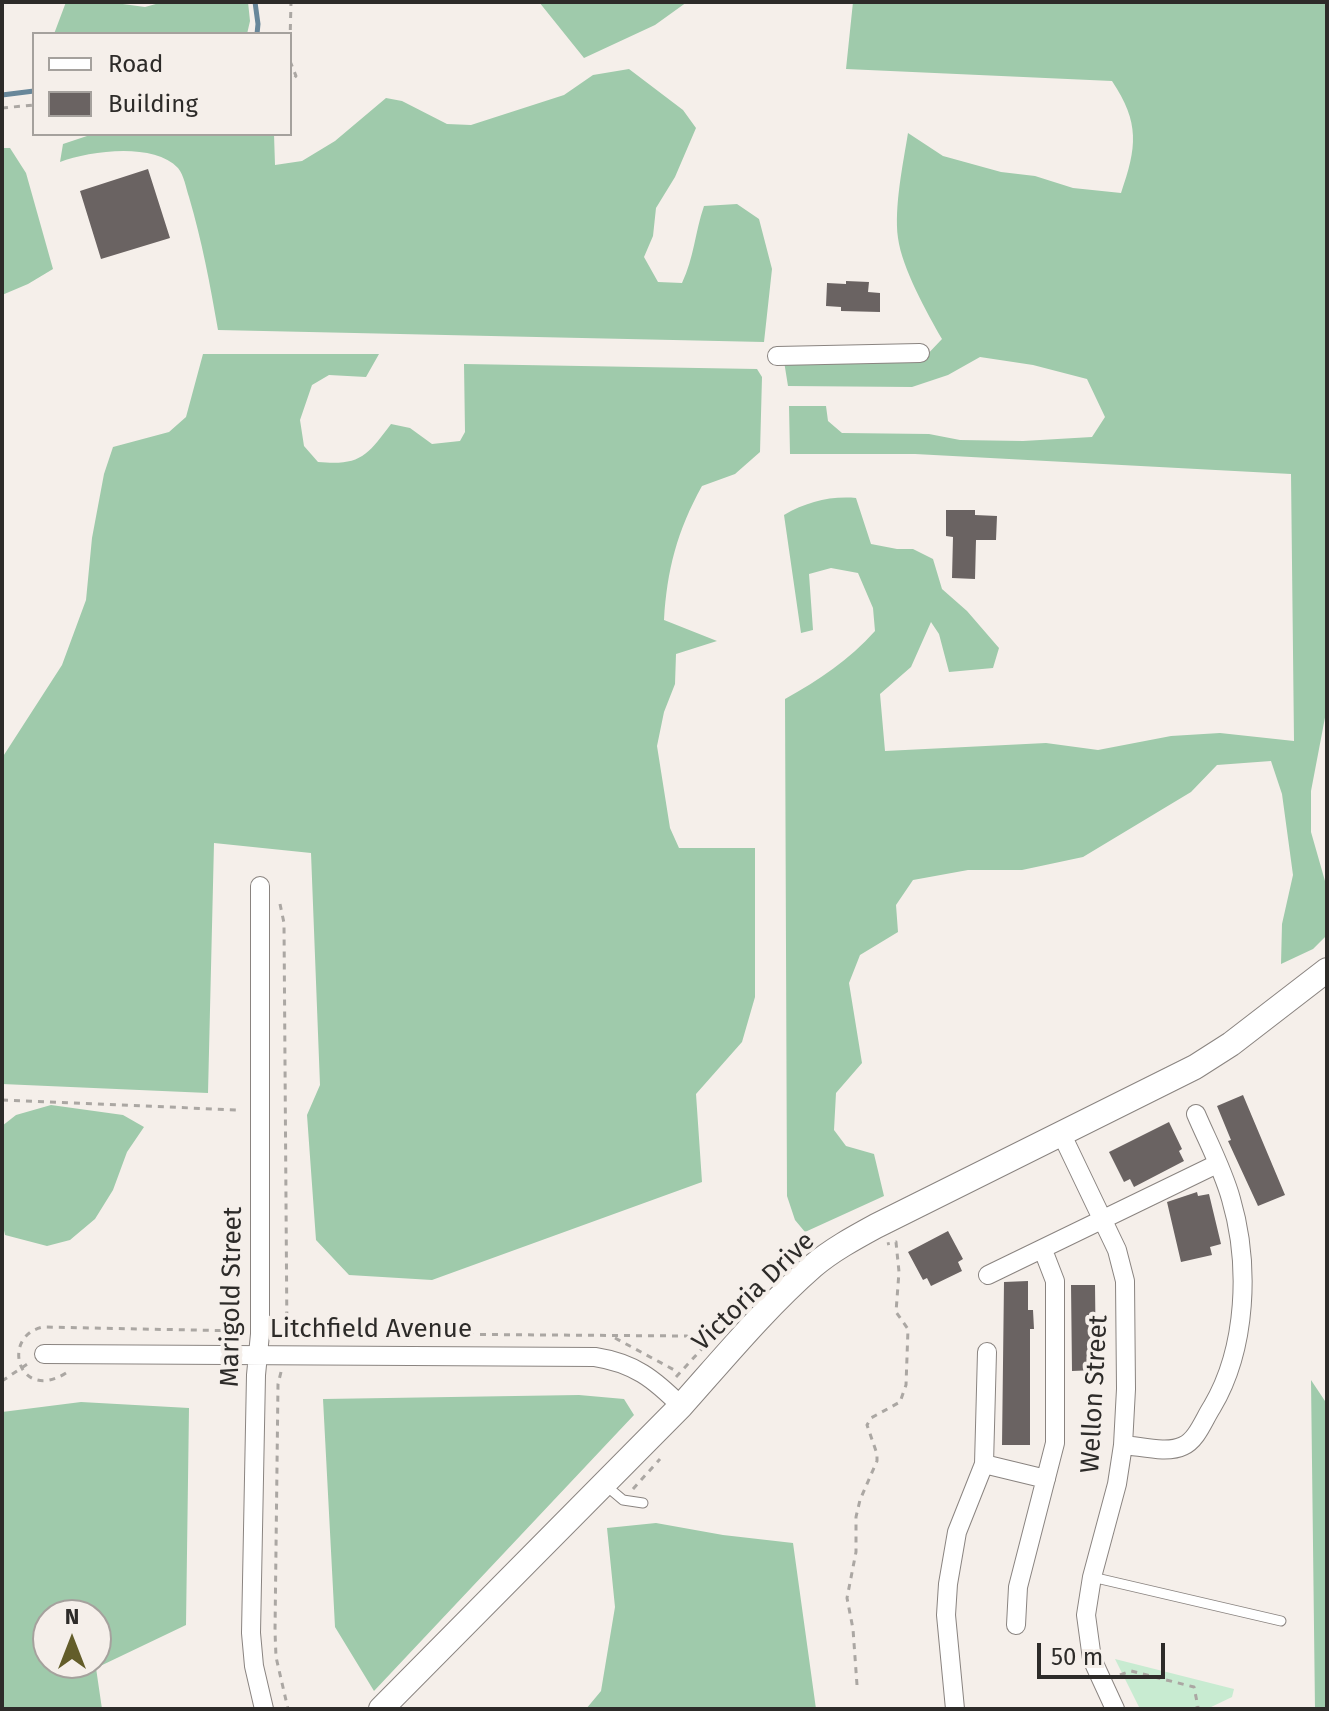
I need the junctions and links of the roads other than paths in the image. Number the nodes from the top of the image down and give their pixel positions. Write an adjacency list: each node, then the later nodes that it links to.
1 (920, 353): 2 (street)
2 (777, 356)
3 (260, 886): 13 (street, Marigold Street)
4 (1327, 970): 6 (street, Victoria Drive)
5 (1196, 1114): 7 (street)
6 (1062, 1135): 8 (street, Wellon Street); 14 (street, Victoria Drive)
7 (1217, 1164): 8 (street); 15 (street)
8 (1102, 1219): 9 (street); 15 (street, Wellon Street)
9 (1043, 1250): 10 (street); 17 (street)
10 (988, 1275)
11 (987, 1352): 16 (street)
12 (44, 1354): 13 (street, Litchfield Avenue)
13 (258, 1355): 14 (street, Litchfield Avenue); 23 (street, Marigold Street)
14 (681, 1406): 18 (street, Victoria Drive)
15 (1123, 1445): 20 (street, Wellon Street)
16 (984, 1464): 17 (street); 25 (street)
17 (1046, 1479): 22 (street)
18 (604, 1484): 19 (lane); 24 (street, Victoria Drive)
19 (643, 1503)
20 (1092, 1577): 21 (lane); 26 (street, Wellon Street)
21 (1281, 1621)
22 (1016, 1625)
23 (264, 1709)
24 (381, 1709)
25 (955, 1709)
26 (1115, 1709)

